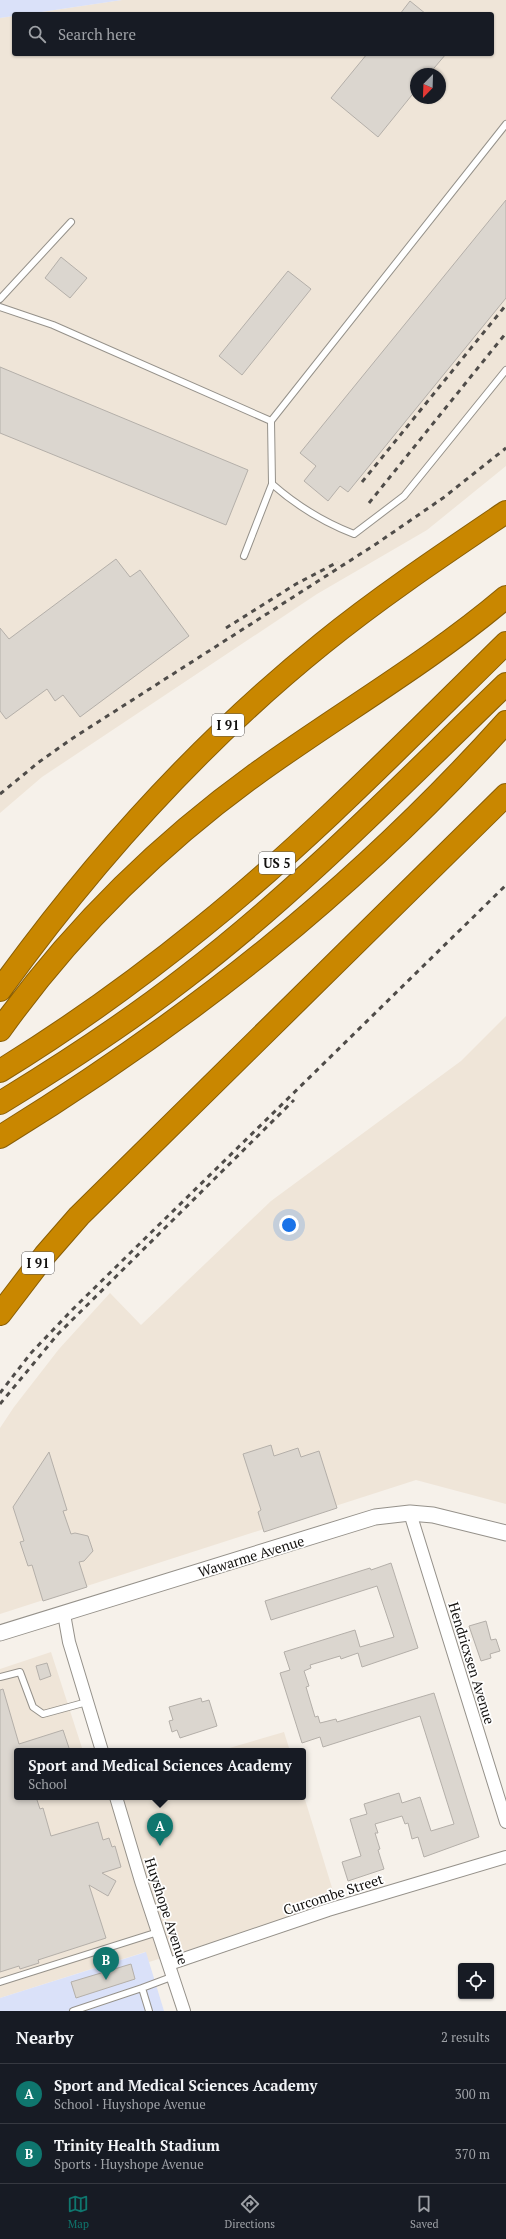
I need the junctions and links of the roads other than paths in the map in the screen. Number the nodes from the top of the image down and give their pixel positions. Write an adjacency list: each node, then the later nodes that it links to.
1 (506, 124): 6 (lane)
2 (71, 222): 3 (lane)
3 (0, 299)
4 (0, 307): 6 (lane)
5 (506, 370): 7 (lane)
6 (271, 421): 7 (lane)
7 (272, 484): 9 (lane)
8 (506, 512): 16 (highway, I 91)
9 (244, 556)
10 (506, 597): 18 (highway)
11 (506, 644): 19 (highway, US 5)
12 (506, 684): 20 (highway)
13 (506, 722): 17 (highway)
14 (506, 745): 17 (highway)
15 (506, 795): 22 (highway, I 91)
16 (0, 990)
17 (197, 1005): 21 (highway)
18 (0, 1030)
19 (0, 1071)
20 (4, 1101)
21 (0, 1137)
22 (0, 1314)
23 (410, 1513): 24 (street, Wawarme Avenue); 25 (street, Wawarme Avenue); 31 (street, Hendricxsen Avenue)
24 (506, 1533)
25 (64, 1614): 26 (street, Wawarme Avenue); 28 (street)
26 (0, 1633)
27 (0, 1678): 28 (lane)
28 (87, 1702): 29 (street)
29 (101, 1748)
30 (117, 1800): 33 (street, Huyshope Avenue)
31 (506, 1822)
32 (506, 1857): 34 (street, Curcombe Street)
33 (158, 1932): 34 (street, Huyshope Avenue); 36 (lane)
34 (169, 1964): 35 (street, Huyshope Avenue)
35 (174, 1976): 37 (lane); 40 (street, Huyshope Avenue)
36 (0, 1982)
37 (142, 1988): 38 (lane); 39 (lane)
38 (74, 2011)
39 (149, 2011)
40 (184, 2011)

